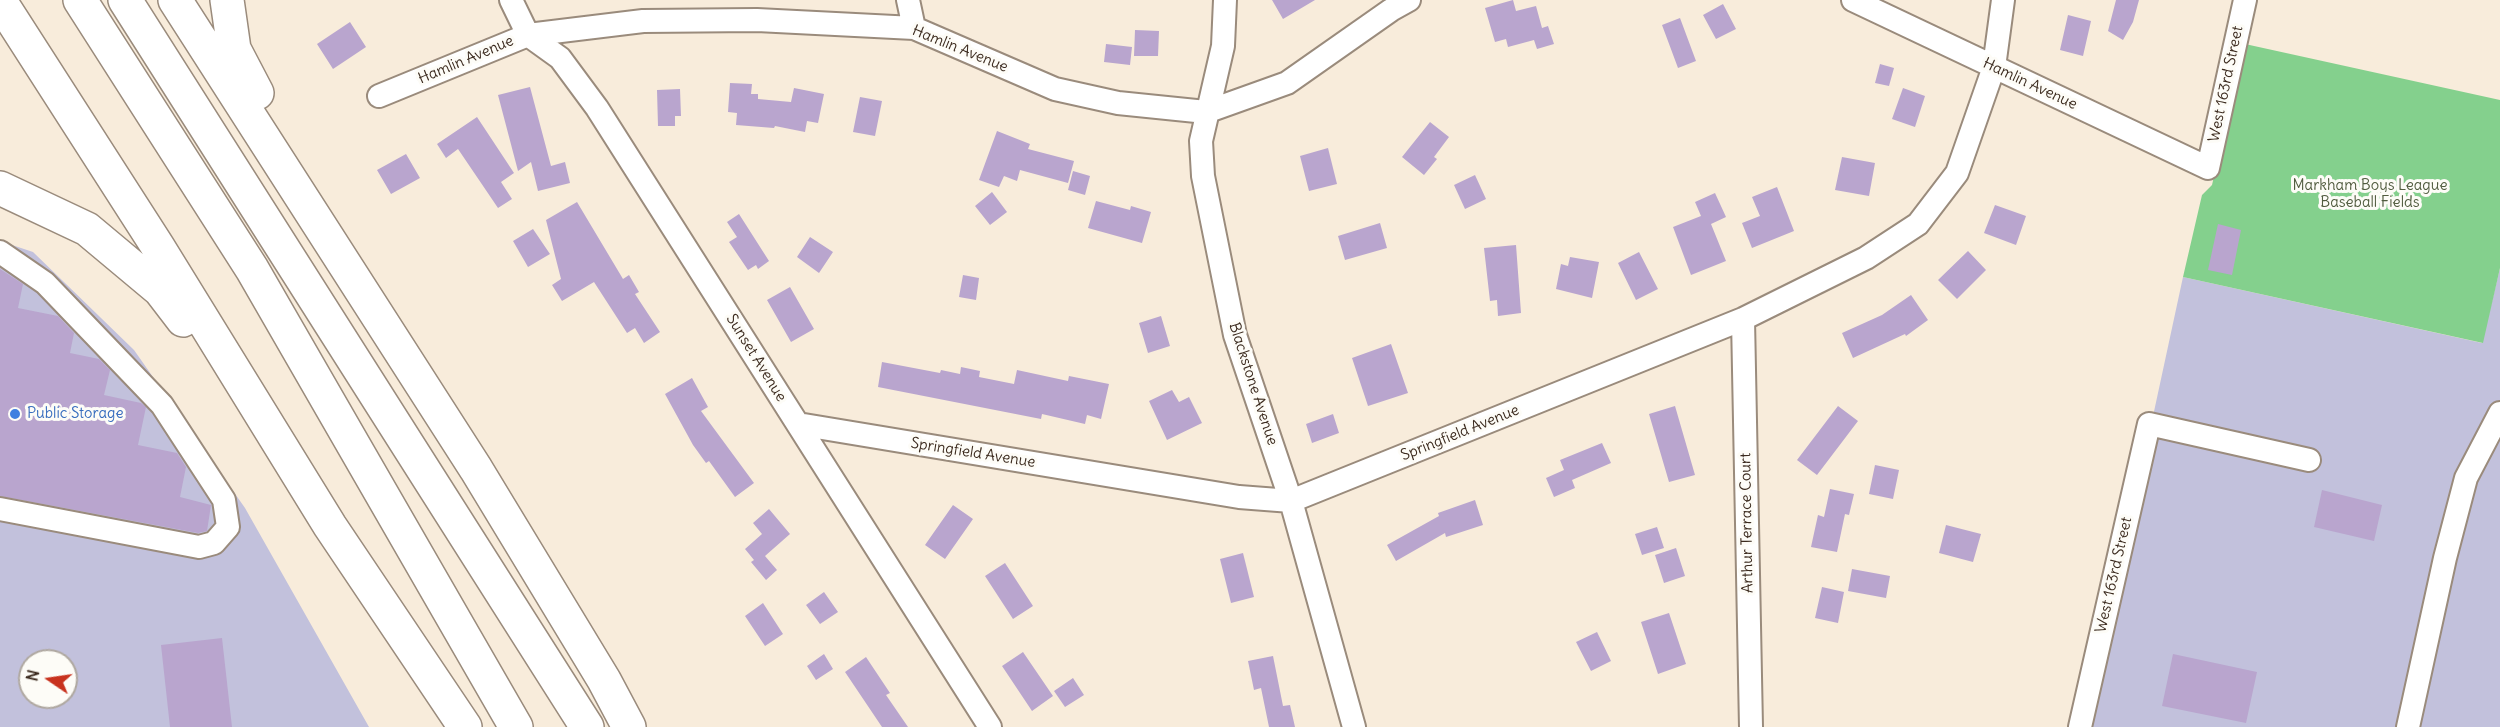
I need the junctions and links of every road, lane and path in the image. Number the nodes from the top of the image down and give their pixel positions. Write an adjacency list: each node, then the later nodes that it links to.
1 (80, 0): 30 (highway)
2 (125, 0): 31 (highway)
3 (175, 0): 21 (highway)
4 (227, 0): 21 (highway)
5 (511, 0): 14 (street, Sunset Avenue)
6 (908, 0): 13 (street)
7 (1225, 0): 17 (street, Blackstone Avenue)
8 (1409, 0): 17 (street, Hamlin Avenue)
9 (1853, 0): 15 (street, Hamlin Avenue)
10 (2003, 0): 15 (street, Springfield Avenue)
11 (2245, 0): 18 (street, West 163rd Street)
12 (0, 1): 25 (highway)
13 (914, 28): 14 (street, Hamlin Avenue); 17 (street, Hamlin Avenue)
14 (528, 34): 16 (street, Hamlin Avenue); 24 (street, Sunset Avenue)
15 (1994, 67): 18 (street, Hamlin Avenue); 22 (street, Springfield Avenue)
16 (379, 96)
17 (1206, 112): 27 (street, Blackstone Avenue)
18 (2208, 168)
19 (0, 188): 25 (highway)
20 (0, 252): 28 (street)
21 (340, 258): 32 (highway)
22 (1743, 319): 27 (street, Springfield Avenue); 35 (street, Arthur Terrace Court)
23 (2500, 413): 37 (street)
24 (798, 424): 27 (street, Springfield Avenue); 33 (street, Sunset Avenue)
25 (285, 452): 29 (highway)
26 (2309, 460): 36 (street, West 163rd Street)
27 (1291, 501): 34 (street, Blackstone Avenue)
28 (0, 509)
29 (465, 727)
30 (516, 727)
31 (587, 727)
32 (629, 727)
33 (990, 727)
34 (1354, 727)
35 (1751, 727)
36 (2080, 727)
37 (2408, 727)

